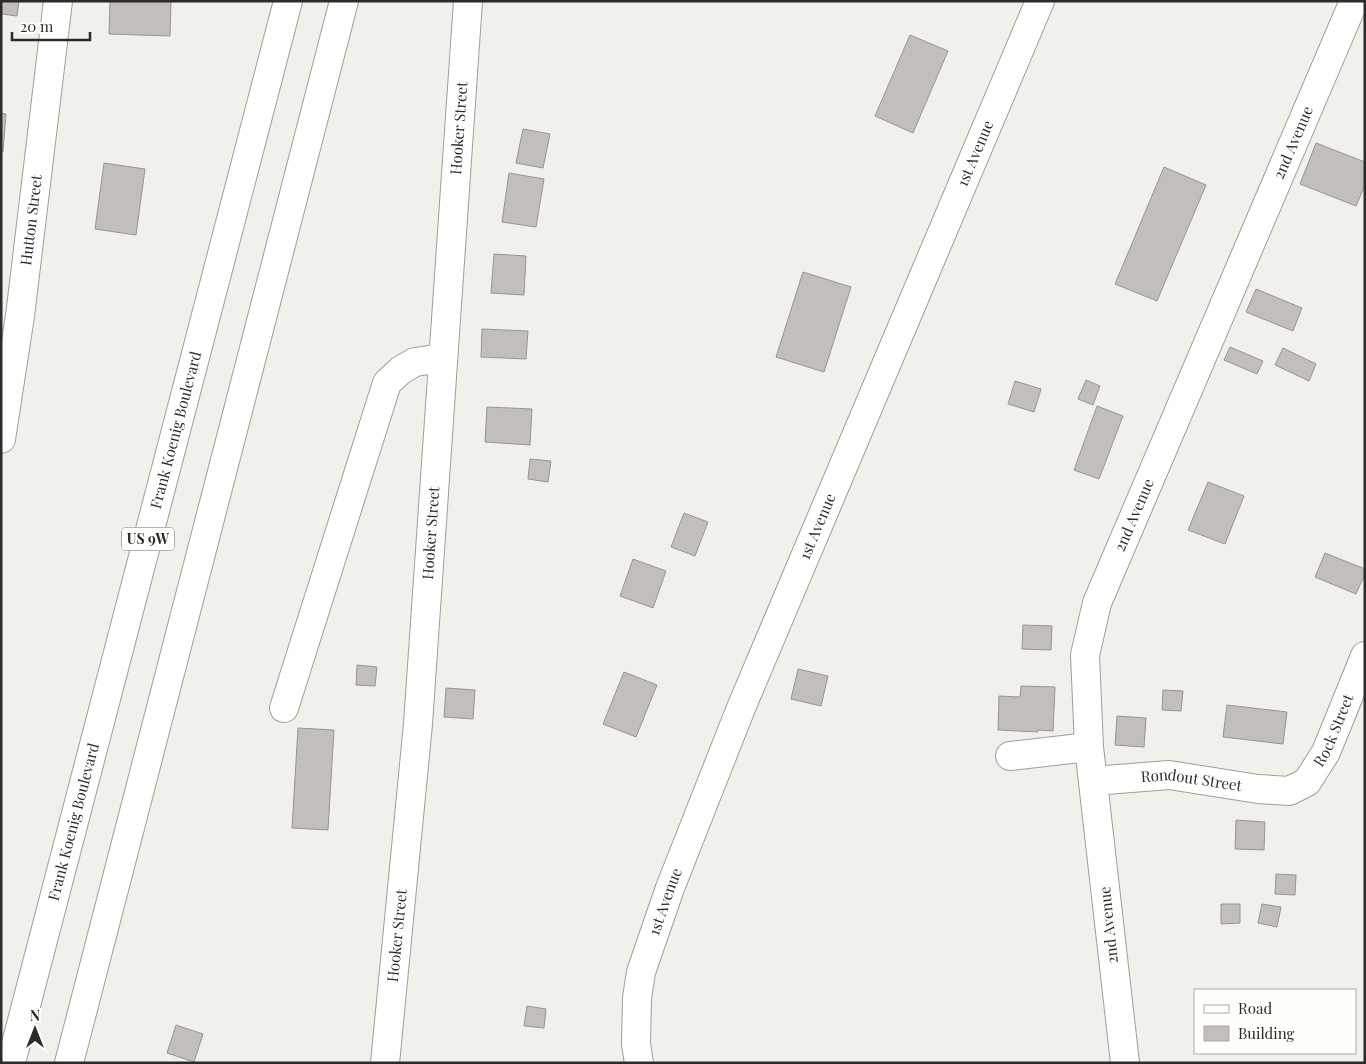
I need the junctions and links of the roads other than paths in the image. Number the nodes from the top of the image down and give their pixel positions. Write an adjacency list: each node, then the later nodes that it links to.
1 (58, 1): 8 (street, Hutton Street)
2 (468, 1): 7 (street, Hooker Street)
3 (1040, 1): 18 (street, 1st Avenue)
4 (1354, 1): 11 (street, 2nd Avenue)
5 (286, 8): 15 (street, Frank Koenig Boulevard / US 9W)
6 (342, 10): 16 (street)
7 (443, 358): 10 (street); 17 (street, Hooker Street)
8 (1, 439)
9 (1365, 656): 14 (street, Rock Street)
10 (284, 708)
11 (1089, 747): 12 (street); 13 (street, 2nd Avenue)
12 (1010, 756)
13 (1092, 782): 14 (street, Rondout Street); 19 (street, 2nd Avenue)
14 (1289, 791)
15 (11, 1063)
16 (69, 1063)
17 (386, 1063)
18 (639, 1063)
19 (1124, 1063)

